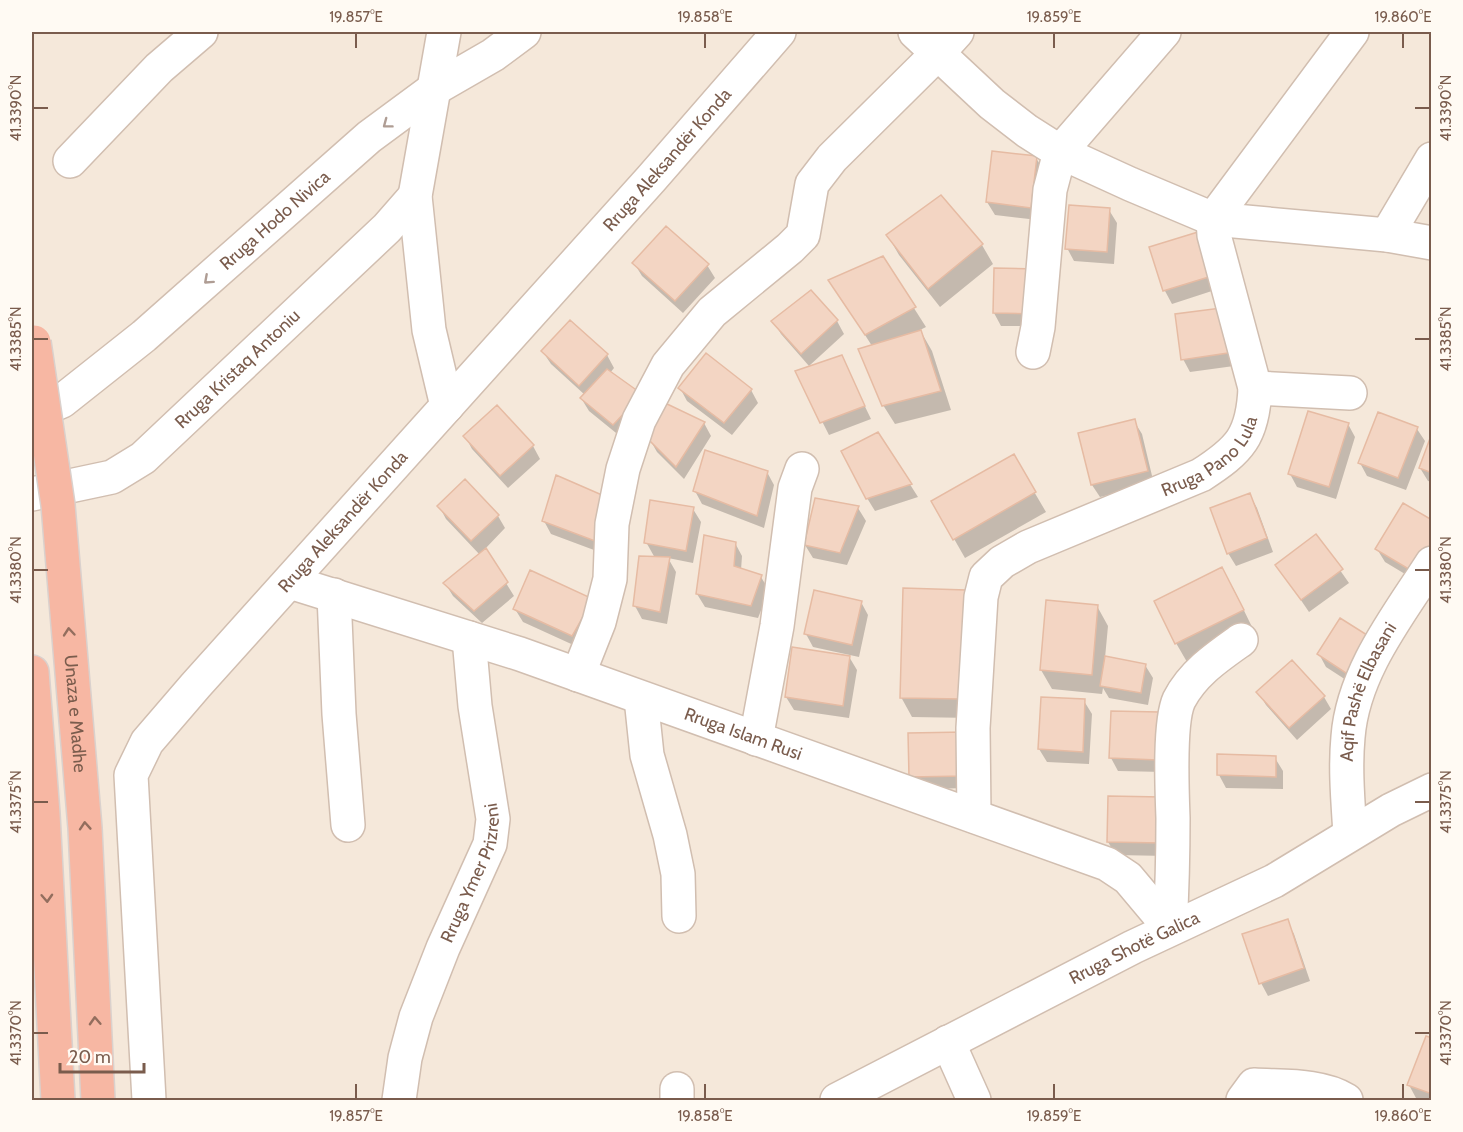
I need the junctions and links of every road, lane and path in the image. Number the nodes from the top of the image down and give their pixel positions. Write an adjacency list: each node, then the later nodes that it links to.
1 (201, 32): 11 (street)
2 (444, 32): 8 (street)
3 (524, 32): 8 (street, Rruga Hodo Nivica)
4 (779, 32): 20 (street, Rruga Aleksandër Konda)
5 (1164, 32): 9 (street)
6 (1352, 32): 13 (street)
7 (936, 39): 9 (street); 30 (street)
8 (434, 89): 12 (street); 21 (street, Rruga Hodo Nivica, one-way to 21)
9 (1060, 152): 13 (street); 17 (street)
10 (1431, 159): 14 (street)
11 (70, 161)
12 (415, 196): 20 (street); 23 (street, Rruga Kristaq Antoniu)
13 (1213, 219): 14 (street); 18 (street, Rruga Pano Lula)
14 (1387, 235): 15 (street)
15 (1431, 243)
16 (33, 334): 42 (highway, Unaza e Madhe, one-way to 16, bridge)
17 (1033, 352)
18 (1255, 388): 19 (street); 34 (street, Rruga Pano Lula)
19 (1350, 393)
20 (447, 406): 25 (street, Rruga Aleksandër Konda)
21 (32, 414)
22 (802, 470): 32 (street)
23 (32, 494)
24 (1431, 563): 36 (street, Aqif Pashë Elbasani)
25 (290, 582): 26 (street, Rruga Islam Rusi); 43 (street, Rruga Aleksandër Konda)
26 (334, 595): 27 (street, Rruga Islam Rusi); 35 (street)
27 (469, 638): 30 (street, Rruga Islam Rusi); 44 (street, Rruga Ymer Prizreni)
28 (1241, 640): 38 (street)
29 (32, 672): 41 (highway, one-way to 41)
30 (578, 675): 31 (street, Rruga Islam Rusi)
31 (641, 698): 32 (street, Rruga Islam Rusi); 37 (street)
32 (756, 739): 34 (street, Rruga Islam Rusi)
33 (1431, 790): 36 (street, Rruga Shotë Galica)
34 (974, 816): 38 (street, Rruga Islam Rusi)
35 (348, 825)
36 (1350, 834): 38 (street, Rruga Shotë Galica)
37 (679, 916)
38 (1170, 928): 39 (street, Rruga Shotë Galica)
39 (948, 1042): 45 (street, Rruga Shotë Galica); 46 (street)
40 (1341, 1098): 47 (street)
41 (58, 1101)
42 (98, 1101)
43 (149, 1101)
44 (399, 1101)
45 (837, 1101)
46 (974, 1101)
47 (1243, 1101)

